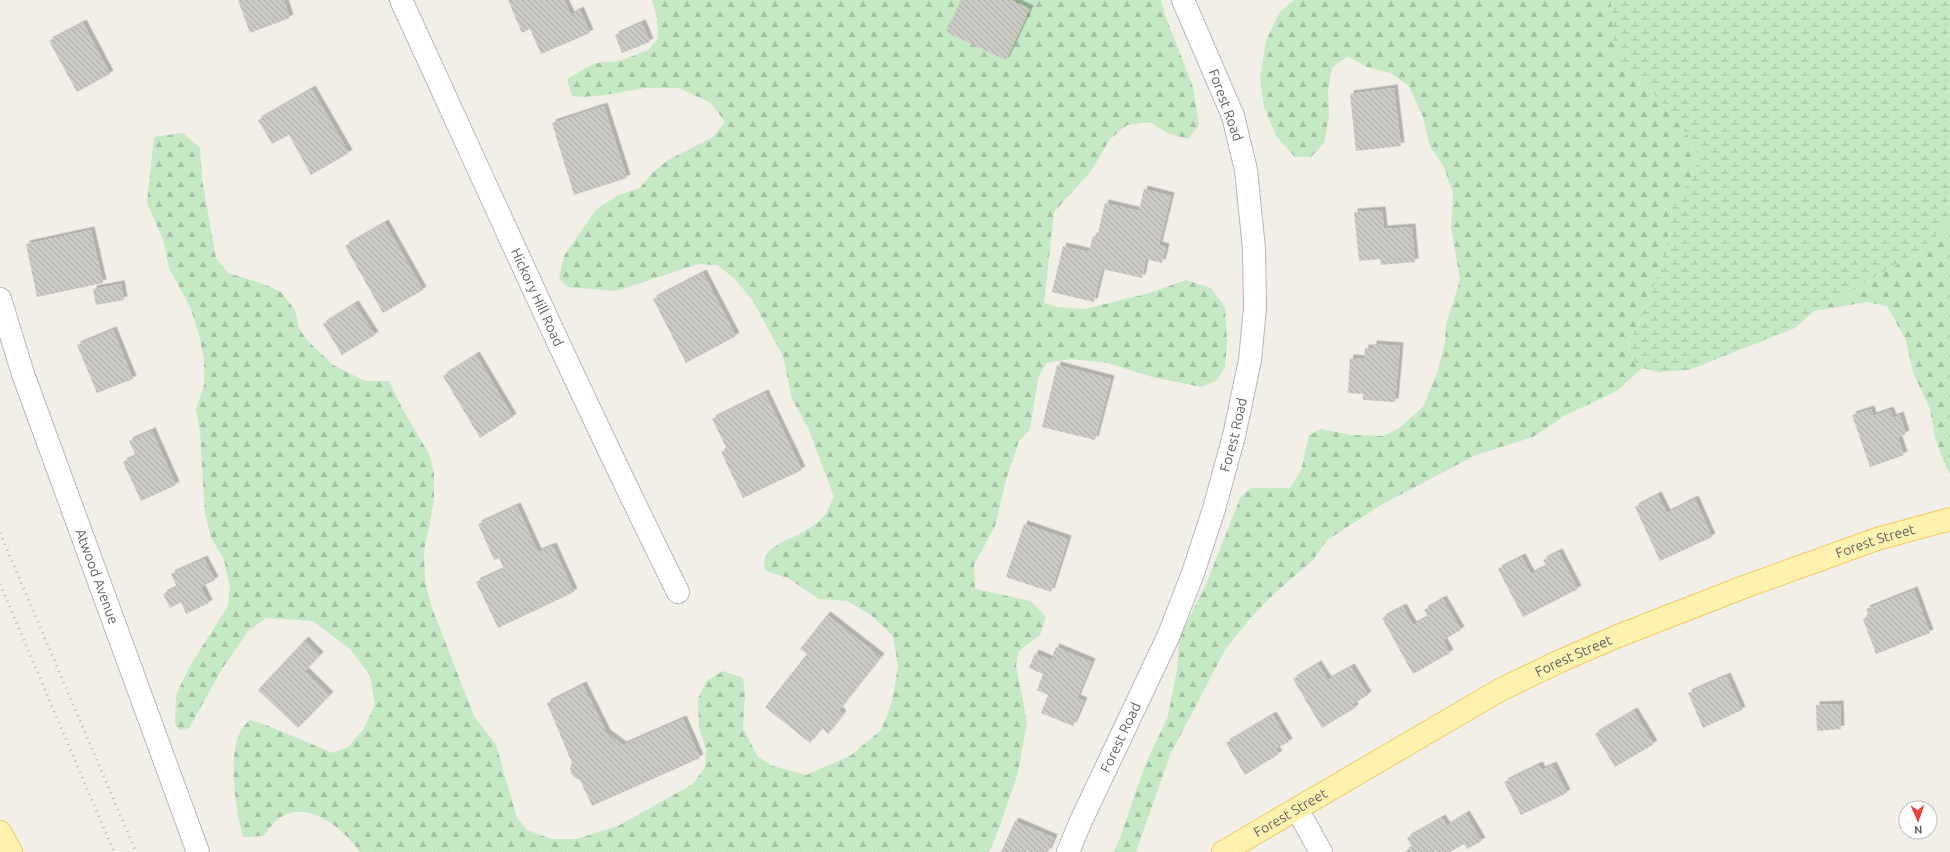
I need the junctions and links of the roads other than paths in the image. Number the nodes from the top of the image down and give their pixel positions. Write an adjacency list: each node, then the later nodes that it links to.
1 (401, 0): 5 (street, Hickory Hill Road)
2 (1183, 0): 10 (street, Forest Road)
3 (0, 299): 9 (street, Atwood Avenue)
4 (1950, 519): 6 (main road, Forest Street)
5 (678, 592)
6 (1297, 809): 11 (main road, Forest Street); 12 (street)
7 (0, 832): 8 (main road)
8 (11, 852)
9 (198, 852)
10 (1068, 852)
11 (1223, 852)
12 (1321, 852)

